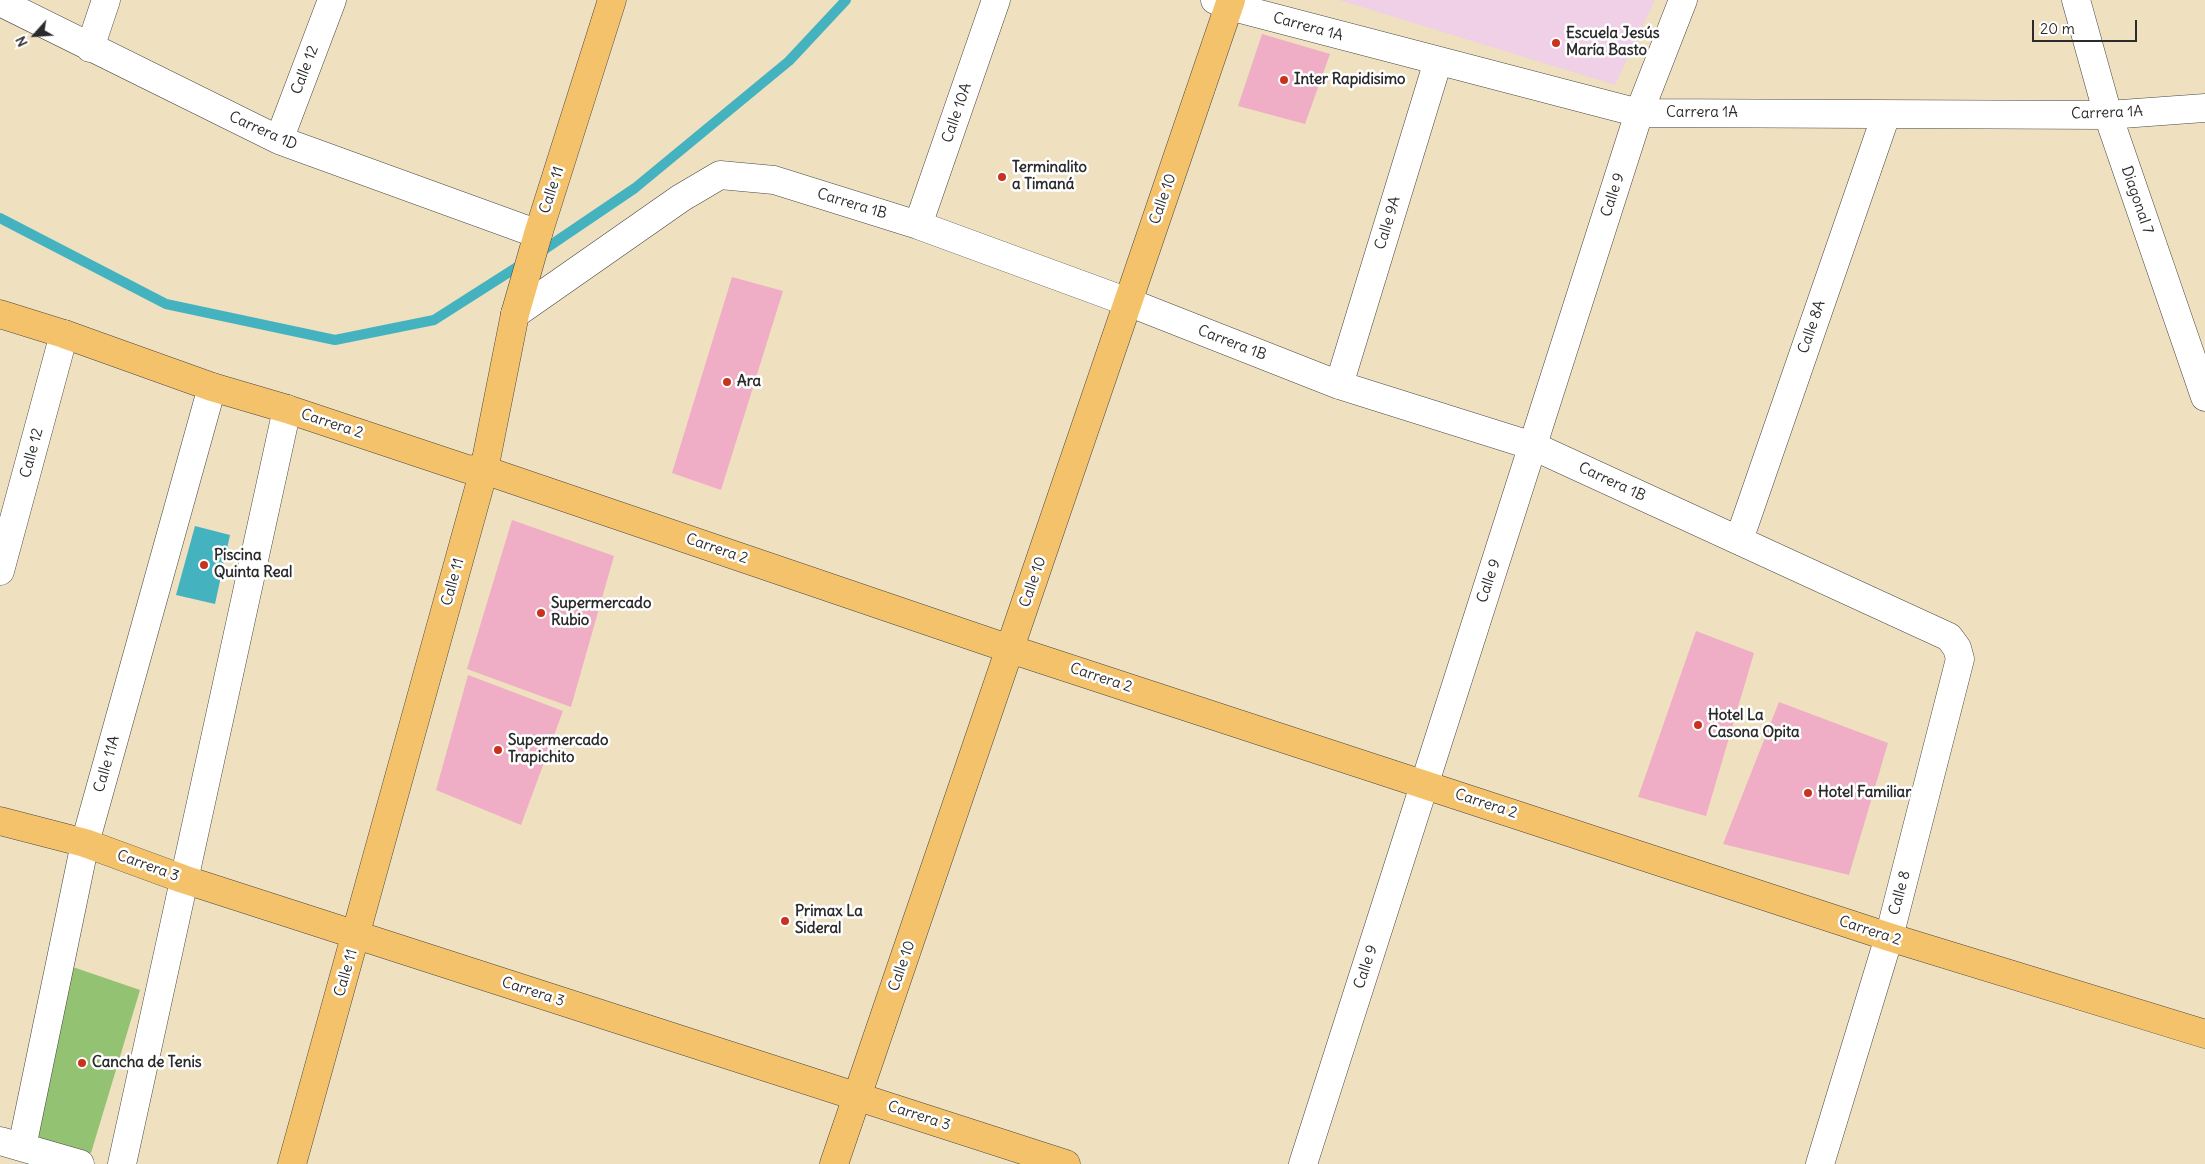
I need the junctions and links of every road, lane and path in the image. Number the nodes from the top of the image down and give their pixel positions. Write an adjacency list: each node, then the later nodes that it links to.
1 (106, 0): 9 (street)
2 (332, 0): 15 (street, Calle 12)
3 (612, 0): 17 (main road, Calle 11)
4 (996, 0): 16 (street, Calle 10A)
5 (1683, 0): 12 (street, Calle 9)
6 (2076, 0): 14 (street, Diagonal 7)
7 (0, 2): 9 (street, Carrera 1D)
8 (1225, 2): 10 (street, Carrera 1A); 18 (main road, Calle 10)
9 (90, 48): 15 (street, Carrera 1D)
10 (1438, 61): 12 (street, Carrera 1A); 22 (street, Calle 9A)
11 (2205, 108): 14 (street, Carrera 1A)
12 (1639, 113): 13 (street, Carrera 1A); 26 (street, Calle 9)
13 (1886, 115): 14 (street, Carrera 1A); 28 (street, Calle 8A)
14 (2108, 115): 24 (street, Diagonal 7)
15 (279, 140): 17 (street, Carrera 1D)
16 (918, 225): 18 (street, Carrera 1B); 19 (street, Carrera 1B)
17 (535, 243): 19 (main road, Calle 11)
18 (1128, 302): 22 (street, Carrera 1B); 31 (main road, Calle 10)
19 (518, 306): 27 (main road, Calle 11)
20 (0, 314): 21 (main road, Carrera 2)
21 (64, 334): 23 (main road, Carrera 2); 29 (street, Calle 12)
22 (1339, 385): 26 (street, Carrera 1B)
23 (212, 386): 25 (main road, Carrera 2); 34 (street, Calle 11A)
24 (2205, 397)
25 (287, 409): 27 (main road, Carrera 2); 35 (street)
26 (1533, 446): 28 (street, Carrera 1B); 32 (street, Calle 9)
27 (484, 470): 31 (main road, Carrera 2); 36 (main road, Calle 11)
28 (1739, 540): 30 (street, Carrera 1B)
29 (0, 571)
30 (1957, 648): 37 (street, Calle 8)
31 (1010, 649): 32 (main road, Carrera 2); 39 (main road, Calle 10)
32 (1424, 784): 37 (main road, Carrera 2); 46 (street, Calle 9)
33 (0, 821): 34 (main road, Carrera 3)
34 (85, 843): 35 (main road, Carrera 3); 40 (street, Calle 11A)
35 (183, 880): 36 (main road, Carrera 3); 42 (street)
36 (357, 935): 39 (main road, Carrera 3); 43 (main road, Calle 11)
37 (1889, 937): 38 (main road, Carrera 2); 47 (street, Calle 8)
38 (2205, 1034)
39 (858, 1096): 44 (main road, Calle 10); 45 (main road, Carrera 3)
40 (11, 1144): 41 (street)
41 (80, 1164)
42 (122, 1164)
43 (292, 1164)
44 (834, 1164)
45 (1066, 1164)
46 (1303, 1164)
47 (1820, 1164)

